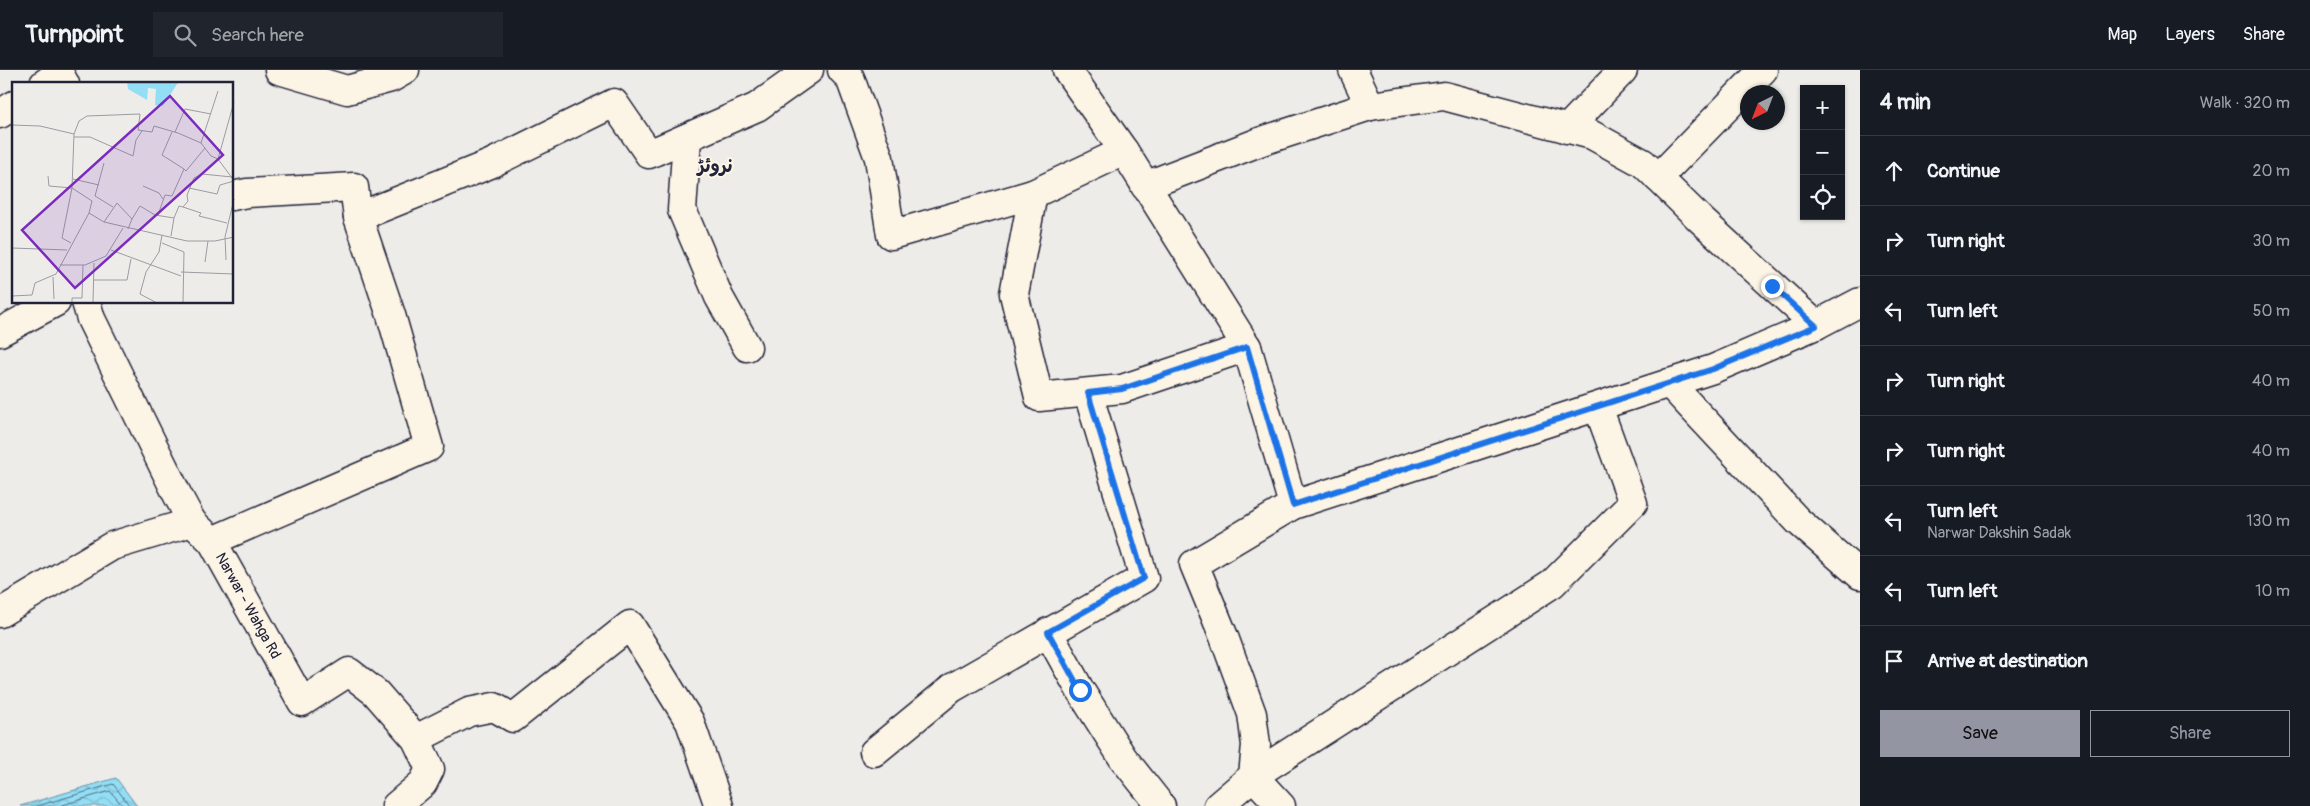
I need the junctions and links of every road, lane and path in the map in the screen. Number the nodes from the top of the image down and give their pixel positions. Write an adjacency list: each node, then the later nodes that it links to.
1 (279, 70): 2 (street)
2 (405, 70)
3 (809, 70): 13 (street)
4 (842, 70): 17 (street)
5 (1067, 70): 14 (street)
6 (1353, 70): 10 (street)
7 (1623, 70): 12 (street)
8 (1763, 70): 15 (street)
9 (12, 106): 11 (street)
10 (1370, 106): 12 (street); 16 (street)
11 (0, 114)
12 (1567, 129): 15 (street)
13 (687, 139): 19 (street); 25 (street)
14 (1124, 151): 16 (street); 17 (street)
15 (1658, 178): 23 (street)
16 (1145, 186): 26 (street)
17 (1033, 194): 28 (street)
18 (234, 196): 19 (street)
19 (358, 217): 32 (street)
20 (1860, 302): 23 (street)
21 (52, 304): 24 (street)
22 (87, 304): 31 (street, Narwar - Wahga Rd)
23 (1816, 326): 27 (street)
24 (0, 332)
25 (747, 347)
26 (1247, 347): 28 (street); 30 (street)
27 (1669, 383): 29 (street); 33 (street)
28 (1088, 393): 35 (street)
29 (1598, 407): 30 (street); 38 (street)
30 (1293, 505): 38 (street)
31 (192, 522): 32 (street, Narwar - Wahga Rd); 34 (street)
32 (212, 541): 36 (street, Narwar - Wahga Rd)
33 (1860, 576)
34 (0, 613)
35 (1048, 632): 37 (street); 41 (street)
36 (416, 739): 39 (street, Narwar - Wahga Rd); 40 (street)
37 (874, 752)
38 (1253, 776): 42 (street); 43 (street)
39 (396, 806)
40 (719, 806)
41 (1161, 806)
42 (1218, 806)
43 (1281, 806)

